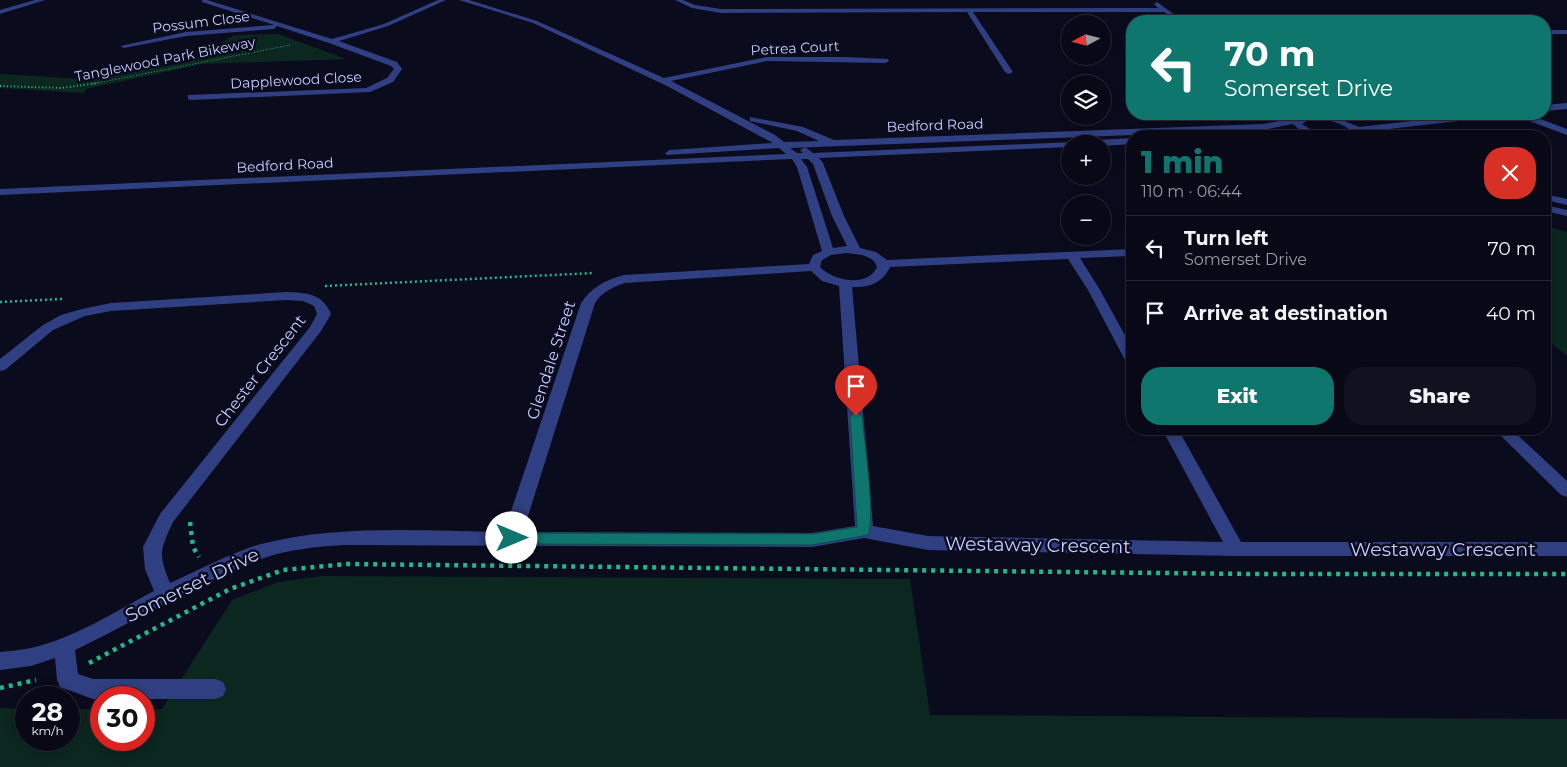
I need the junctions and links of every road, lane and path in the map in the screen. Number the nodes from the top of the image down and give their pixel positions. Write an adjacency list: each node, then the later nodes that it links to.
1 (42, 0): 11 (street)
2 (443, 0): 16 (street)
3 (462, 0): 21 (street)
4 (678, 0): 10 (street)
5 (992, 0): 8 (street)
6 (1152, 0): 9 (street)
7 (204, 1): 13 (street, Dapplewood Close)
8 (1000, 10): 9 (street); 10 (street)
9 (1164, 10): 12 (street)
10 (969, 11): 20 (street)
11 (0, 12)
12 (1171, 15)
13 (282, 26): 16 (street, Dapplewood Close); 18 (street, Possum Close)
14 (1551, 32): 15 (street)
15 (1567, 32)
16 (332, 41): 23 (street, Dapplewood Close)
17 (294, 44): 22 (path, Tanglewood Park Bikeway)
18 (124, 46)
19 (885, 61): 21 (street, Petrea Court)
20 (1009, 72)
21 (666, 82): 26 (street); 44 (street)
22 (0, 86)
23 (191, 97)
24 (1567, 106): 25 (street)
25 (1551, 107)
26 (753, 119): 43 (street); 45 (street)
27 (1289, 120): 34 (street, Bedford Road)
28 (1298, 120): 35 (street)
29 (1334, 120): 36 (street)
30 (1344, 120): 33 (street)
31 (1436, 120): 33 (street)
32 (1535, 120): 39 (street)
33 (1398, 124): 37 (street)
34 (1181, 130)
35 (1306, 130)
36 (1352, 130)
37 (1365, 130)
38 (1126, 132): 43 (street, Bedford Road)
39 (1567, 132)
40 (1126, 141): 42 (street)
41 (1111, 142): 42 (street)
42 (1114, 142): 48 (street)
43 (846, 143): 45 (street, Bedford Road)
44 (783, 145): 45 (street, Bedford Road); 51 (street); 52 (street, Bedford Road)
45 (798, 145): 50 (street)
46 (1061, 145): 47 (street, Bedford Road)
47 (1037, 146): 49 (street); 50 (street, Bedford Road)
48 (1111, 149)
49 (1061, 152)
50 (811, 155): 51 (street, Bedford Road); 58 (street)
51 (794, 156): 52 (street, Bedford Road); 59 (street)
52 (572, 166): 53 (street, Bedford Road)
53 (0, 192)
54 (1551, 198): 55 (street)
55 (1567, 202)
56 (1551, 209): 57 (street)
57 (1567, 213)
58 (855, 250): 59 (street); 62 (street)
59 (828, 252): 63 (street)
60 (1126, 252): 61 (street)
61 (1071, 254): 62 (street); 69 (street)
62 (883, 264): 65 (street)
63 (814, 268): 65 (street); 75 (street, Glendale Street)
64 (595, 273): 66 (path)
65 (844, 283): 74 (street)
66 (320, 286)
67 (68, 299): 68 (path)
68 (0, 302)
69 (1126, 349)
70 (0, 367): 79 (street, Chester Crescent)
71 (1173, 435): 76 (street)
72 (1508, 435): 73 (street)
73 (1567, 491)
74 (864, 531): 75 (street, Westaway Crescent); 76 (street, Westaway Crescent)
75 (512, 538): 79 (street, Somerset Drive)
76 (1236, 549): 77 (street, Westaway Crescent)
77 (1567, 549)
78 (1567, 574): 82 (path)
79 (165, 594): 80 (street, Somerset Drive)
80 (64, 646): 81 (street, Somerset Drive); 82 (street)
81 (0, 661)
82 (66, 670): 83 (path); 84 (street)
83 (0, 688)
84 (215, 689)

